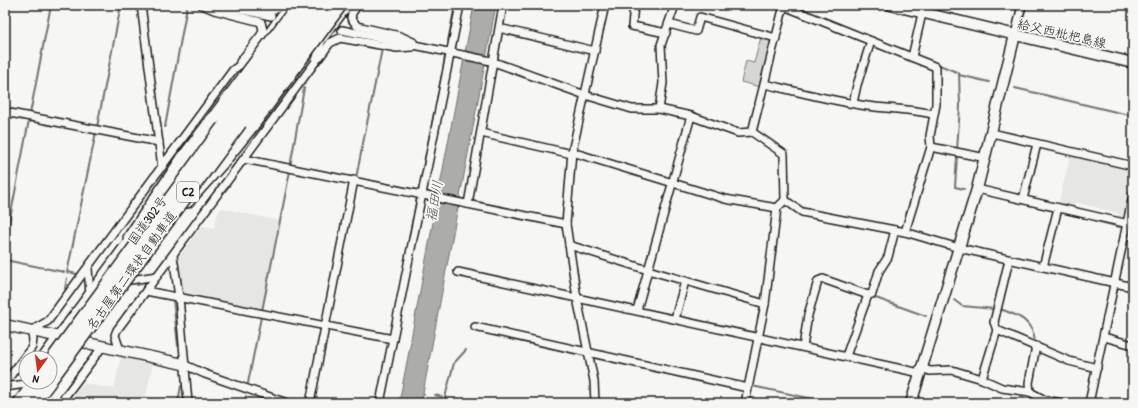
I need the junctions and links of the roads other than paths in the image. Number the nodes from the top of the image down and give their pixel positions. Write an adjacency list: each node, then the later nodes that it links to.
1 (141, 5): 49 (street)
2 (202, 5): 38 (street)
3 (217, 5): 23 (street)
4 (250, 5): 5 (street)
5 (283, 5)
6 (288, 5): 38 (street)
7 (299, 5): 76 (highway, bridge)
8 (306, 5): 71 (highway, 国道302号)
9 (313, 5): 109 (highway, 名古屋第二環状自動車道 / C2, bridge)
10 (326, 5): 114 (highway, 名古屋第二環状自動車道 / C2, bridge)
11 (340, 5): 71 (highway, bridge)
12 (349, 5): 35 (street)
13 (358, 5): 31 (street)
14 (460, 5): 32 (street)
15 (503, 5): 36 (street)
16 (605, 5): 33 (street)
17 (634, 5): 27 (street)
18 (675, 5): 24 (street)
19 (891, 5): 22 (street, 給父西枇杷島線)
20 (1022, 5): 28 (street)
21 (784, 6): 29 (street); 30 (street)
22 (923, 9): 28 (street, 給父西枇杷島線); 34 (street)
23 (271, 16)
24 (670, 24): 27 (street); 29 (street)
25 (503, 29): 33 (street)
26 (342, 30): 31 (street)
27 (666, 33): 42 (street)
28 (1015, 35): 37 (street, 給父西枇杷島線); 48 (street)
29 (776, 38): 39 (street)
30 (871, 41): 34 (street); 41 (street)
31 (422, 47): 32 (street); 35 (street)
32 (451, 51): 36 (street); 60 (street)
33 (595, 51): 40 (street)
34 (912, 57): 44 (street)
35 (316, 61): 54 (street)
36 (492, 61): 40 (street); 47 (street)
37 (1133, 63)
38 (233, 70): 56 (street)
39 (765, 84): 41 (street); 46 (street)
40 (585, 95): 42 (street); 52 (street)
41 (853, 103): 44 (street)
42 (659, 109): 45 (street)
43 (5, 112): 49 (street)
44 (933, 114): 51 (street)
45 (691, 116): 46 (street); 58 (street)
46 (752, 132): 63 (street)
47 (480, 133): 52 (street); 64 (street)
48 (992, 133): 50 (street); 53 (street)
49 (159, 142): 56 (street)
50 (1037, 144): 55 (street); 62 (street)
51 (931, 147): 53 (street); 70 (street)
52 (572, 153): 58 (street); 67 (street)
53 (986, 158): 59 (street)
54 (244, 159): 57 (street); 74 (street)
55 (1133, 166)
56 (162, 167): 77 (street)
57 (354, 180): 60 (street); 95 (street)
58 (671, 184): 65 (street); 79 (street)
59 (977, 189): 62 (street); 73 (street)
60 (422, 195): 64 (street); 102 (street)
61 (1133, 195): 68 (street)
62 (1023, 199): 66 (street)
63 (785, 200): 65 (street); 69 (street)
64 (466, 203): 67 (street)
65 (777, 208): 91 (street)
66 (1058, 208): 68 (street); 78 (street)
67 (566, 224): 72 (street)
68 (1130, 224): 83 (street)
69 (894, 230): 70 (street); 87 (street)
70 (905, 232): 73 (street)
71 (136, 235): 76 (highway, 国道302号)
72 (569, 245): 79 (street); 90 (street)
73 (959, 248): 75 (street); 115 (street)
74 (172, 256): 81 (street); 89 (street)
75 (1009, 260): 78 (street); 97 (street)
76 (116, 262): 84 (highway, 国道302号)
77 (88, 268): 88 (street); 98 (street)
78 (1043, 268): 83 (street)
79 (648, 270): 82 (street); 92 (street)
80 (458, 272): 90 (street)
81 (157, 276): 84 (street); 86 (street)
82 (685, 281): 91 (street); 93 (street)
83 (1113, 283): 85 (street); 101 (street)
84 (98, 286): 88 (highway, 国道302号)
85 (1133, 287)
86 (146, 291): 89 (street); 108 (street)
87 (868, 295): 105 (street); 111 (street)
88 (90, 297): 99 (highway, 国道302号)
89 (179, 297): 95 (street); 112 (street)
90 (577, 298): 92 (street); 110 (street)
91 (765, 304): 100 (street)
92 (637, 310): 93 (street)
93 (675, 319): 100 (street)
94 (5, 325): 98 (street)
95 (325, 326): 102 (street); 130 (street)
96 (475, 327): 110 (street)
97 (997, 330): 106 (street); 116 (street)
98 (31, 331): 99 (street); 117 (street)
99 (60, 337): 104 (street); 107 (highway, 国道302号)
100 (758, 337): 105 (street); 120 (street)
101 (1104, 337): 103 (street); 113 (street)
102 (393, 340): 131 (street)
103 (1133, 345)
104 (103, 346): 108 (street); 127 (street)
105 (803, 346): 111 (street)
106 (1036, 346): 113 (street); 123 (street)
107 (51, 350)
108 (120, 350): 112 (street)
109 (58, 352)
110 (588, 353): 120 (street); 132 (street)
111 (846, 356): 115 (street)
112 (183, 364): 128 (street); 129 (street)
113 (1097, 368): 136 (street)
114 (58, 369)
115 (921, 370): 116 (street); 134 (street)
116 (982, 379): 123 (street)
117 (5, 383)
118 (18, 385): 119 (street)
119 (5, 387)
120 (748, 388): 133 (street)
121 (25, 390): 125 (highway)
122 (42, 390): 126 (highway, 名古屋第二環状自動車道 / C2)
123 (1030, 392): 124 (street)
124 (1044, 401): 135 (street)
125 (16, 402)
126 (33, 403)
127 (60, 403)
128 (188, 403)
129 (287, 403)
130 (310, 403)
131 (380, 403)
132 (595, 403)
133 (745, 403)
134 (911, 403)
135 (1061, 403)
136 (1089, 403)

